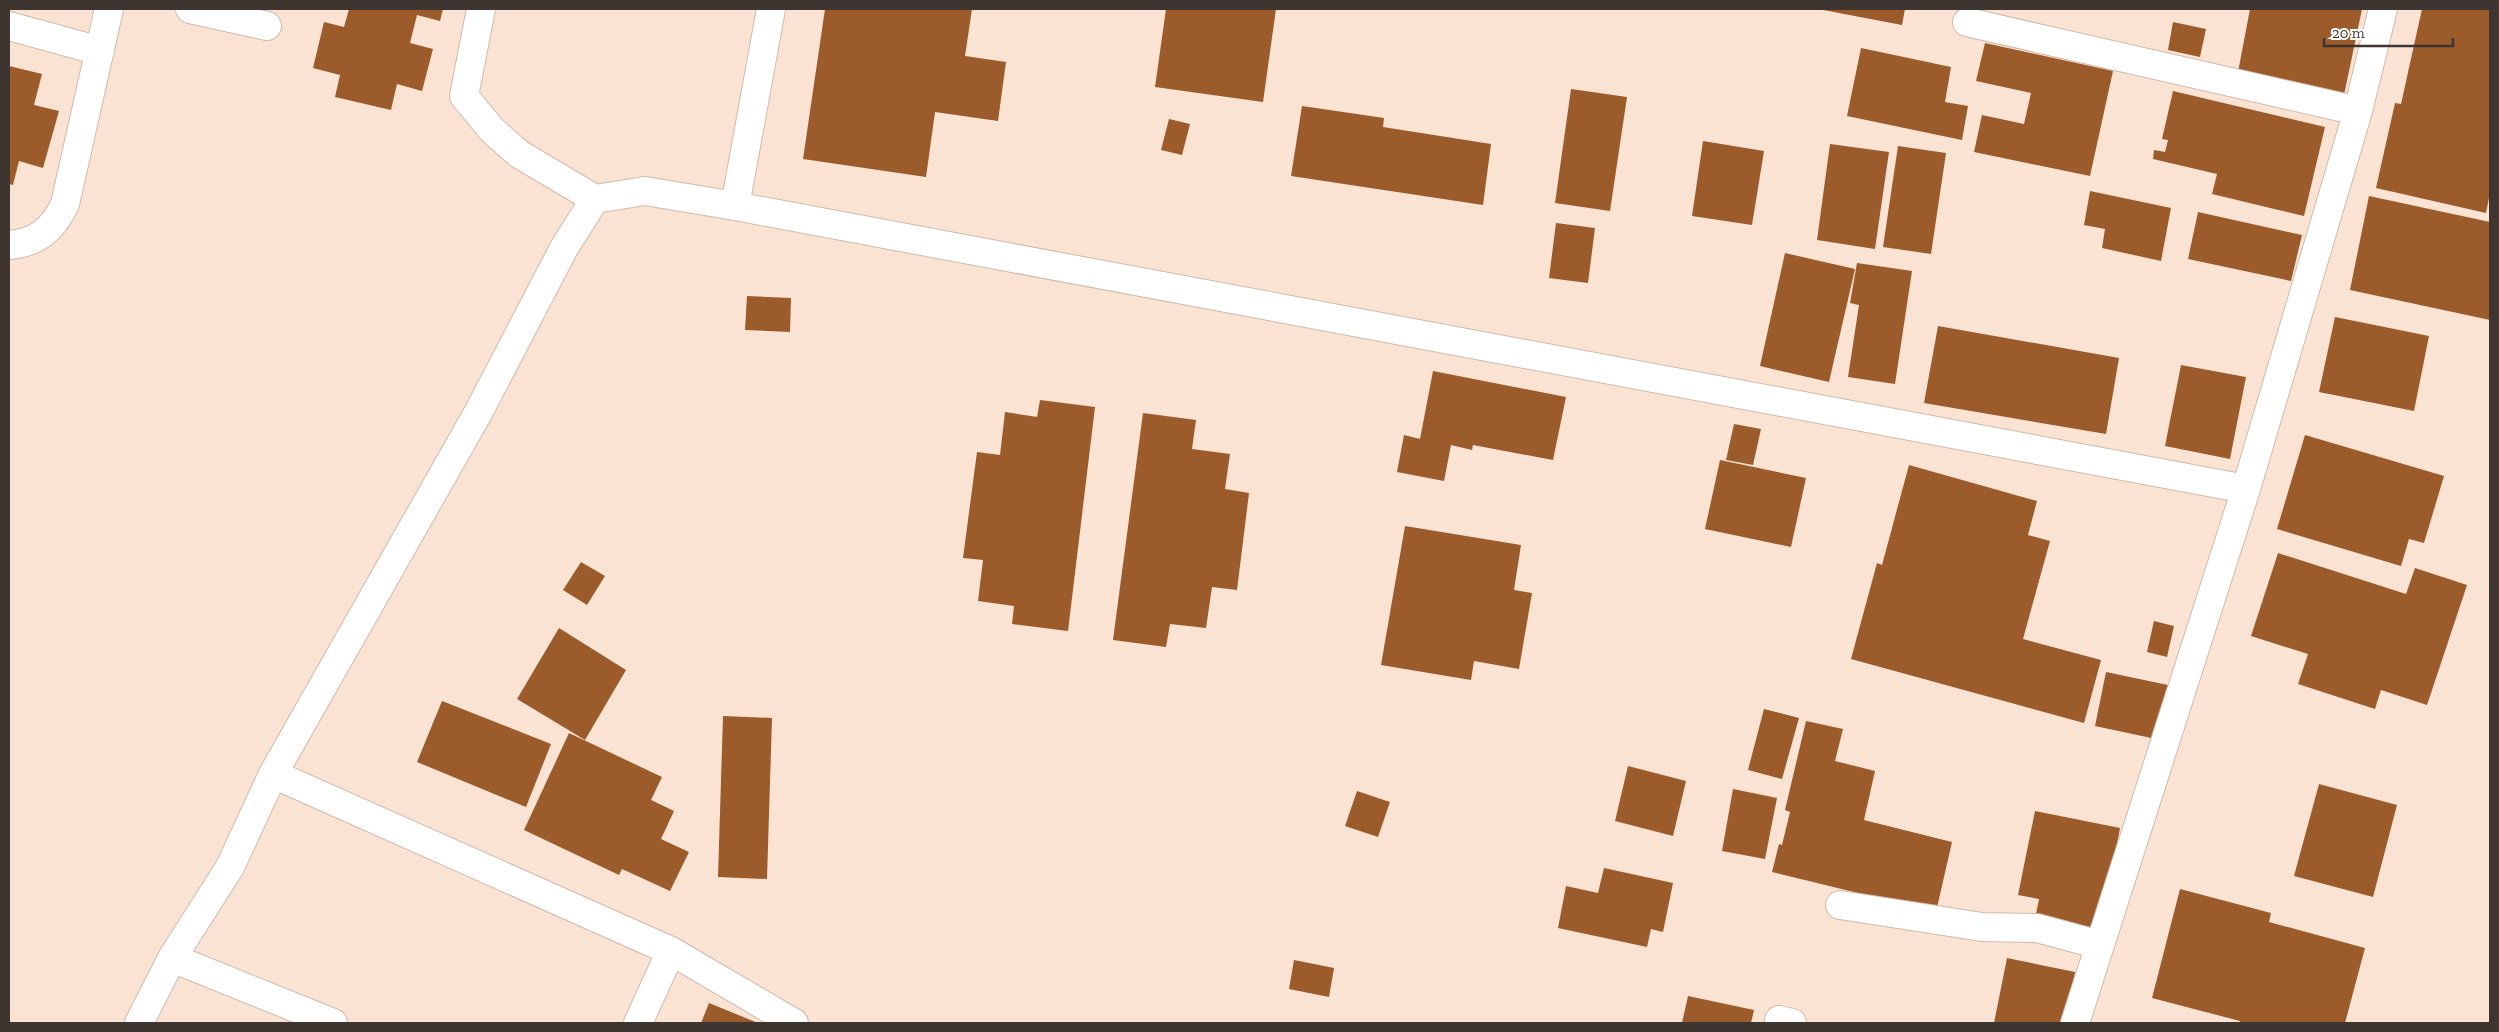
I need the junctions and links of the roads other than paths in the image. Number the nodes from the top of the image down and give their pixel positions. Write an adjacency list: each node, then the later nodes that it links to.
1 (109, 9): 9 (street)
2 (190, 9): 8 (street)
3 (481, 9): 11 (street)
4 (771, 9): 12 (street)
5 (2382, 9): 10 (street)
6 (1967, 22): 10 (street)
7 (9, 26): 9 (street)
8 (267, 26)
9 (100, 51): 13 (street)
10 (2358, 111): 14 (street)
11 (595, 199): 12 (street); 15 (street)
12 (735, 206): 14 (street)
13 (9, 245)
14 (2246, 489): 17 (street)
15 (273, 774): 18 (street); 19 (street)
16 (1840, 905): 17 (street)
17 (2100, 945): 24 (street)
18 (671, 951): 22 (street); 23 (street)
19 (172, 958): 20 (street); 21 (street)
20 (139, 1023)
21 (333, 1023)
22 (638, 1023)
23 (794, 1023)
24 (2075, 1023)

